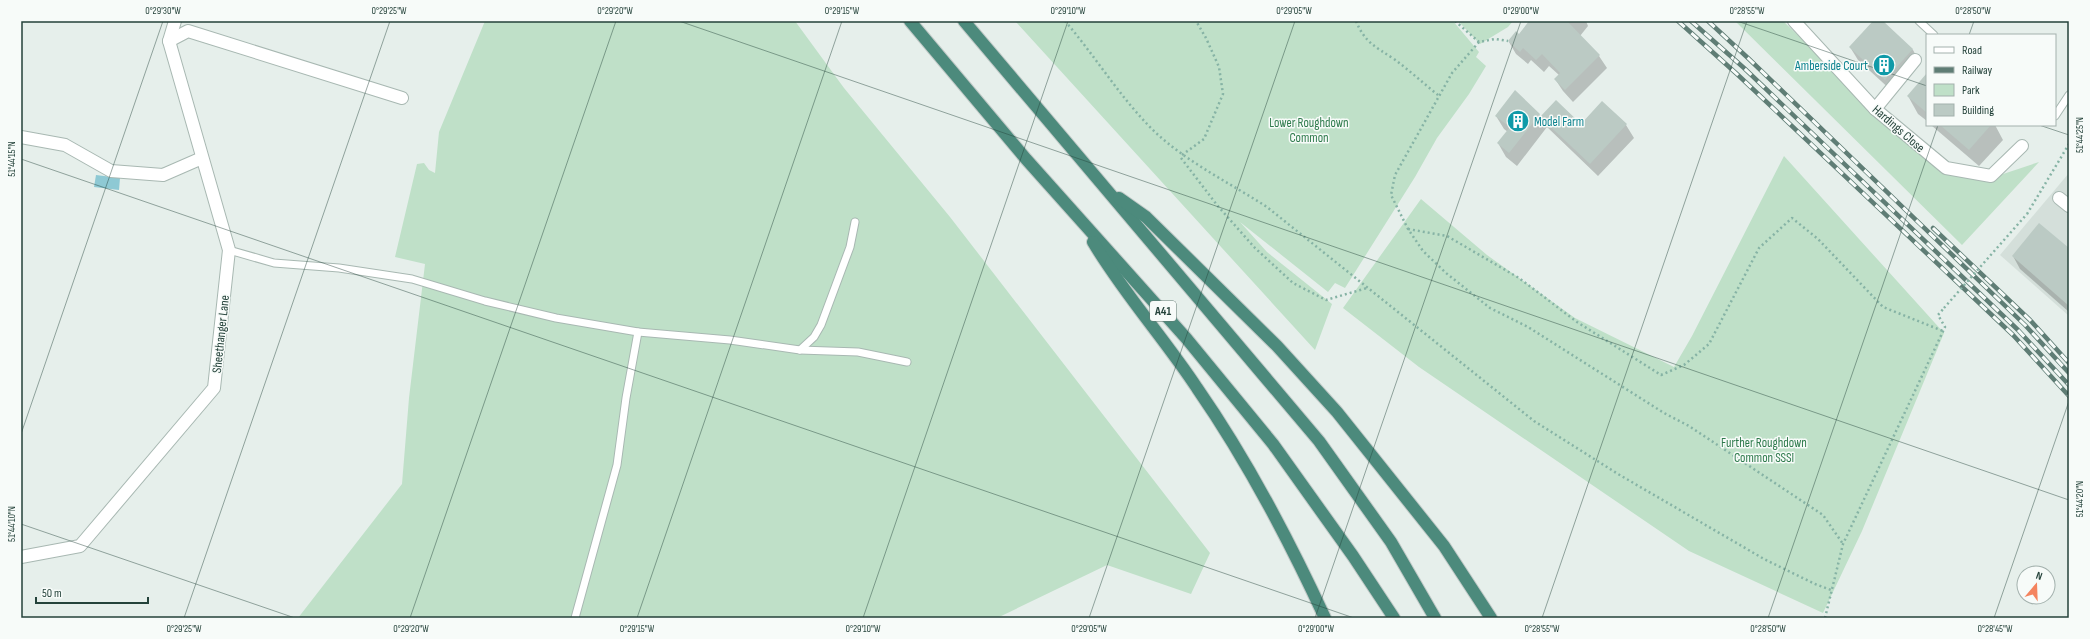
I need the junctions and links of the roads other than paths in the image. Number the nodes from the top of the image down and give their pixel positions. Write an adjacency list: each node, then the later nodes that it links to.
1 (174, 21): 7 (street, Sheethanger Lane)
2 (910, 21): 19 (highway, A41)
3 (964, 21): 16 (highway, A41)
4 (1794, 21): 11 (street, Hardings Close)
5 (1919, 21): 6 (lane)
6 (1933, 34)
7 (169, 41): 10 (street); 15 (street, Sheethanger Lane)
8 (1915, 60): 11 (street)
9 (2069, 95): 12 (lane)
10 (402, 98)
11 (1875, 109): 14 (street, Hardings Close)
12 (2056, 114)
13 (21, 137): 15 (street)
14 (2022, 146)
15 (202, 158): 21 (street, Sheethanger Lane)
16 (1105, 189): 29 (highway, A41); 30 (highway)
17 (2059, 198): 18 (street)
18 (2069, 206)
19 (1079, 218): 27 (highway); 28 (highway, A41)
20 (855, 222): 23 (lane)
21 (229, 250): 22 (lane); 25 (street, Sheethanger Lane)
22 (638, 332): 23 (lane); 26 (lane)
23 (800, 350): 24 (lane)
24 (907, 362)
25 (21, 557)
26 (575, 618)
27 (1325, 618)
28 (1394, 618)
29 (1435, 618)
30 (1491, 618)

